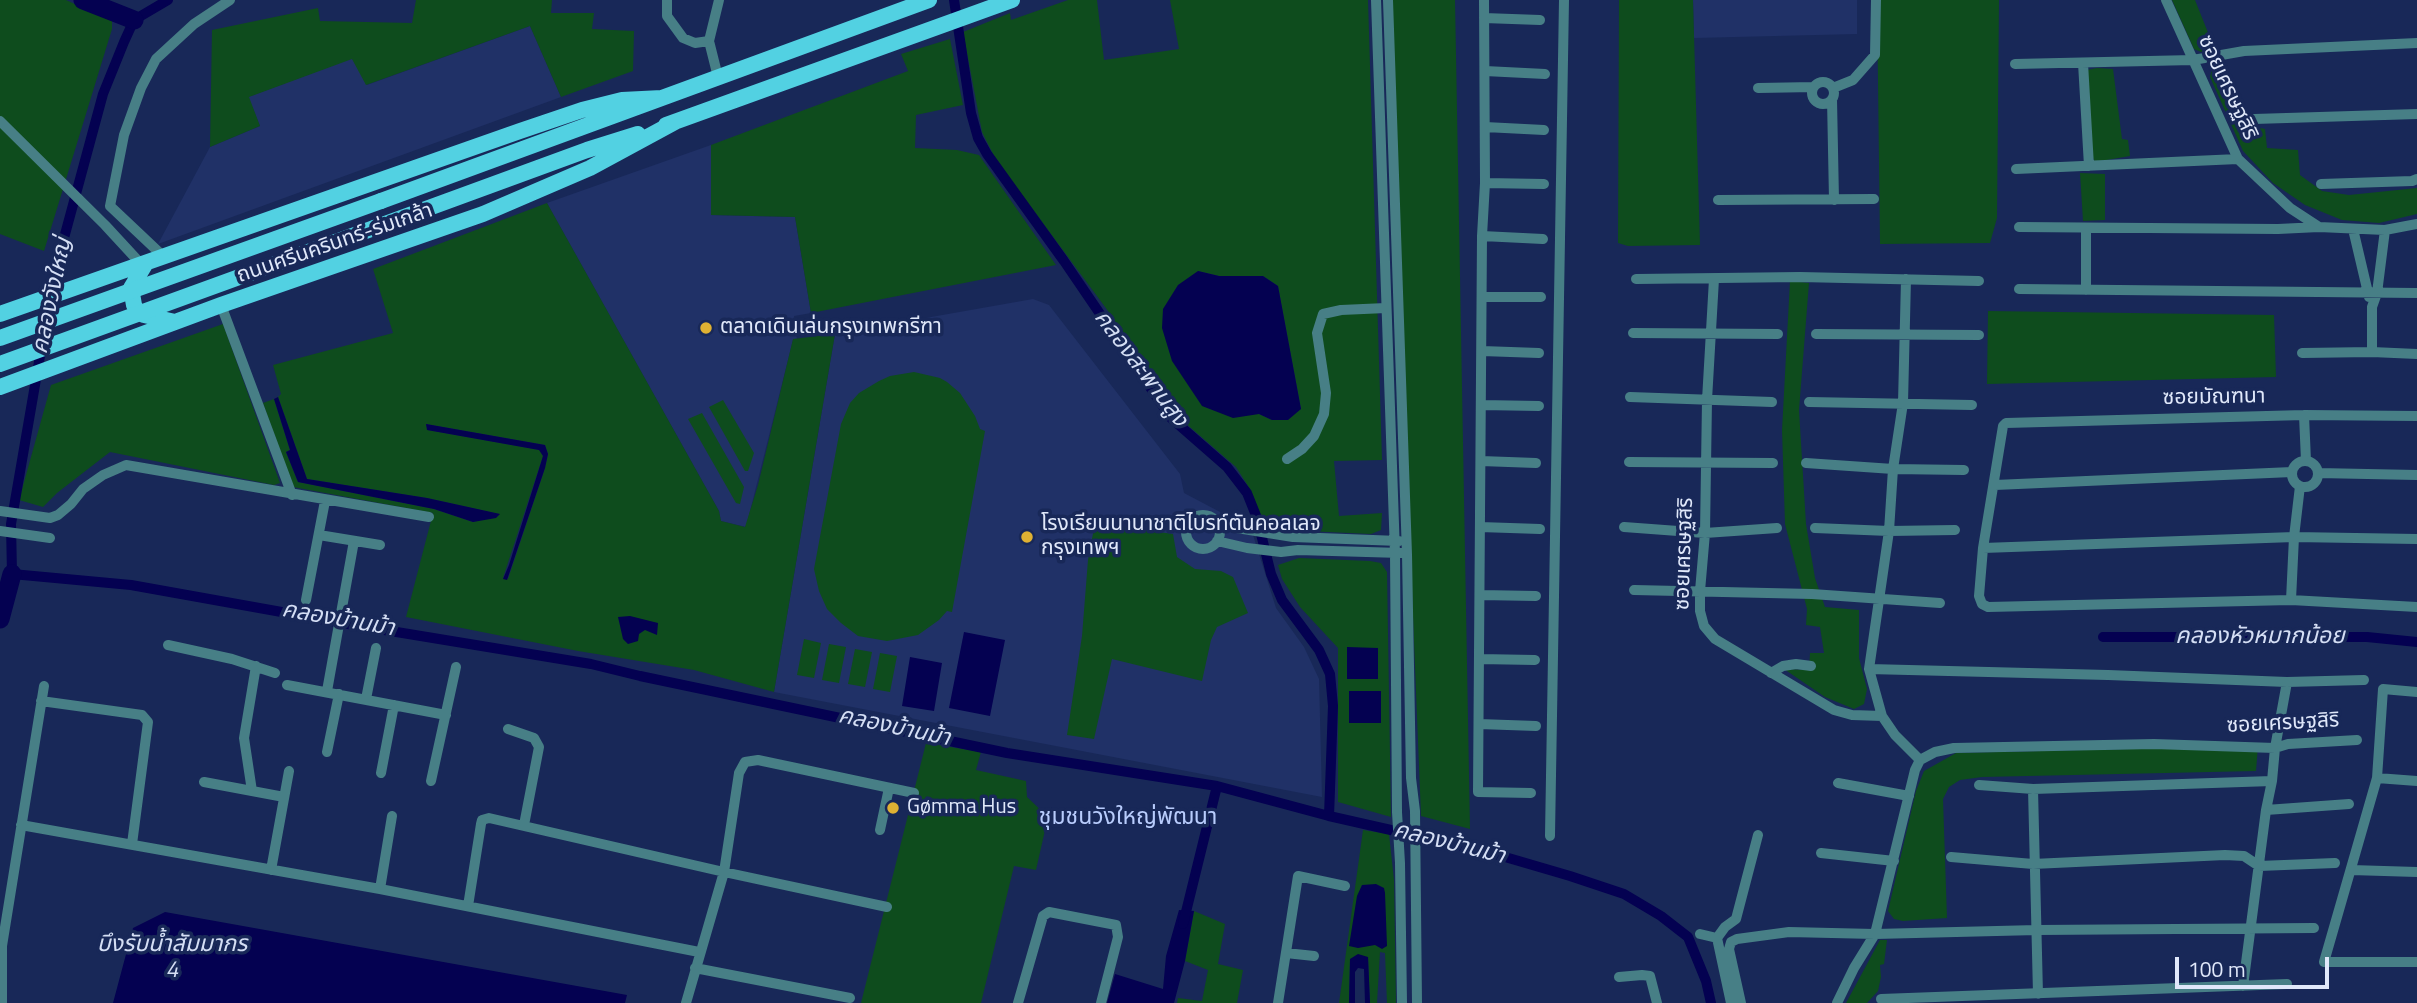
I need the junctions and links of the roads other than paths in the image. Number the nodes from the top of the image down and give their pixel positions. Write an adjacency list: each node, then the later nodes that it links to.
1 (230, 0): 50 (street)
2 (667, 0): 14 (street)
3 (719, 0): 14 (street)
4 (929, 0): 21 (main road, ถนนศรีนครินทร์-ร่มเกล้า)
5 (1012, 0): 29 (main road, ถนนศรีนครินทร์-ร่มเกล้า)
6 (1376, 0): 63 (street)
7 (1388, 0): 126 (street)
8 (1484, 0): 12 (street)
9 (1564, 0): 192 (street)
10 (1876, 0): 24 (street)
11 (2166, 0): 16 (street, ซอยเศรษฐสิริ)
12 (1484, 18): 13 (street); 19 (street)
13 (1540, 20)
14 (709, 41): 21 (street)
15 (2417, 43): 16 (street)
16 (2193, 60): 17 (street); 32 (street, ซอยเศรษฐสิริ)
17 (2083, 63): 18 (street); 33 (street)
18 (2015, 64)
19 (1485, 71): 20 (street); 30 (street)
20 (1545, 74)
21 (718, 77): 25 (main road, ถนนศรีนครินทร์-ร่มเกล้า)
22 (1814, 87): 23 (street); 24 (street); 24 (street)
23 (1759, 88)
24 (1833, 94): 41 (street)
25 (662, 98): 50 (main road, ถนนศรีนครินทร์-ร่มเกล้า); 72 (main road, ถนนศรีนครินทร์-ร่มเกล้า, bridge)
26 (2417, 114): 27 (street)
27 (2254, 119)
28 (0, 121): 51 (street)
29 (675, 122): 62 (main road, ถนนศรีนครินทร์-ร่มเกล้า); 78 (main road, ถนนศรีนครินทร์-ร่มเกล้า, bridge)
30 (1485, 127): 31 (street); 36 (street)
31 (1544, 130)
32 (2238, 159): 33 (street); 43 (street, ซอยเศรษฐสิริ)
33 (2089, 166): 34 (street)
34 (2016, 169)
35 (2417, 179): 38 (street)
36 (1485, 183): 37 (street); 48 (street)
37 (1544, 184)
38 (2321, 184)
39 (1874, 199): 41 (street)
40 (1718, 200): 41 (street)
41 (1834, 200)
42 (2417, 224): 47 (street, ซอยเศรษฐสิริ)
43 (2319, 226): 45 (street); 46 (street, ซอยเศรษฐสิริ)
44 (2019, 227): 45 (street)
45 (2086, 228): 57 (street)
46 (2353, 229): 47 (street, ซอยเศรษฐสิริ); 58 (street)
47 (2385, 230): 58 (street)
48 (1482, 236): 49 (street); 61 (street)
49 (1543, 239)
50 (164, 257): 51 (main road, ถนนศรีนครินทร์-ร่มเกล้า)
51 (143, 263): 64 (main road, ถนนศรีนครินทร์-ร่มเกล้า); 65 (main road)
52 (1636, 279): 53 (street)
53 (1714, 279): 54 (street); 67 (street, ซอยเศรษฐสิริ)
54 (1906, 279): 55 (street); 70 (street)
55 (1979, 281)
56 (2019, 289): 57 (street)
57 (2086, 290): 58 (street)
58 (2372, 293): 59 (street); 74 (street)
59 (2417, 293)
60 (1541, 297): 61 (street)
61 (1482, 298): 73 (street)
62 (221, 306): 65 (main road, ถนนศรีนครินทร์-ร่มเกล้า); 105 (street)
63 (1386, 307): 90 (street); 125 (street)
64 (3, 312)
65 (178, 322): 79 (main road, ถนนศรีนครินทร์-ร่มเกล้า)
66 (1633, 333): 67 (street)
67 (1710, 334): 68 (street); 81 (street, ซอยเศรษฐสิริ)
68 (1777, 334)
69 (1816, 334): 70 (street)
70 (1905, 335): 71 (street); 84 (street)
71 (1979, 335)
72 (0, 338)
73 (1482, 351): 75 (street); 85 (street)
74 (2372, 352): 76 (street); 77 (street)
75 (1539, 353)
76 (2302, 353)
77 (2417, 355)
78 (0, 364)
79 (0, 387)
80 (1630, 397): 81 (street)
81 (1707, 401): 82 (street); 97 (street, ซอยเศรษฐสิริ)
82 (1772, 402)
83 (1809, 402): 84 (street)
84 (1903, 403): 86 (street); 98 (street)
85 (1481, 405): 87 (street); 91 (street)
86 (1972, 405)
87 (1539, 406)
88 (2304, 415): 89 (street, ซอยมัณฑนา); 92 (street); 103 (street, ซอยมัณฑนา)
89 (2417, 416)
90 (1287, 459)
91 (1481, 461): 94 (street); 110 (street)
92 (2306, 461): 100 (street); 101 (street)
93 (1629, 462): 97 (street)
94 (1536, 463)
95 (1773, 463): 97 (street)
96 (1806, 463): 98 (street)
97 (1707, 464): 118 (street, ซอยเศรษฐสิริ)
98 (1893, 469): 99 (street); 117 (street)
99 (1964, 470)
100 (2292, 471): 103 (street); 104 (street)
101 (2318, 473): 102 (street); 104 (street)
102 (2417, 475)
103 (1995, 485): 128 (street)
104 (2300, 486): 121 (street)
105 (292, 495): 106 (street); 107 (street)
106 (325, 501): 108 (street); 119 (street)
107 (0, 511)
108 (429, 517)
109 (1216, 521): 124 (street); 124 (street); 125 (street)
110 (1480, 527): 114 (street); 133 (street)
111 (1623, 527): 118 (street)
112 (1777, 528): 118 (street)
113 (1815, 528): 117 (street)
114 (1540, 529)
115 (1955, 530): 117 (street)
116 (0, 531): 120 (street)
117 (1889, 531): 135 (street)
118 (1705, 533): 132 (street, ซอยเศรษฐสิริ)
119 (318, 535): 123 (street); 136 (street)
120 (46, 537)
121 (2294, 537): 122 (street); 128 (street); 137 (street)
122 (2417, 539)
123 (354, 541): 127 (street); 154 (street)
124 (1217, 541): 129 (street)
125 (1395, 541): 126 (street); 129 (street)
126 (1406, 541): 130 (street)
127 (380, 545)
128 (1983, 548): 137 (street)
129 (1395, 553): 130 (street); 230 (street)
130 (1406, 553): 231 (street)
131 (1634, 590): 132 (street)
132 (1700, 591): 135 (street); 149 (street, ซอยเศรษฐสิริ)
133 (1480, 595): 134 (street); 142 (street)
134 (1536, 596)
135 (1879, 597): 138 (street); 147 (street)
136 (306, 600)
137 (2291, 600): 139 (street)
138 (1940, 603)
139 (2417, 607)
140 (169, 645): 144 (street)
141 (376, 648): 157 (street)
142 (1479, 659): 143 (street); 162 (street)
143 (1535, 660)
144 (256, 666): 148 (street); 180 (street)
145 (1811, 666): 149 (street)
146 (456, 667): 160 (street)
147 (1869, 669): 151 (street); 161 (street)
148 (275, 673)
149 (1772, 673): 161 (street, ซอยเศรษฐสิริ)
150 (2364, 680): 151 (street)
151 (2287, 682): 166 (street)
152 (287, 685): 154 (street)
153 (44, 686): 158 (street)
154 (327, 691): 156 (street)
155 (2417, 692): 171 (street)
156 (339, 694): 157 (street); 167 (street)
157 (366, 699): 159 (street)
158 (41, 701): 188 (street); 193 (street)
159 (394, 705): 160 (street); 170 (street)
160 (446, 715): 173 (street)
161 (1882, 716): 168 (street)
162 (1479, 724): 163 (street); 182 (street)
163 (1536, 726)
164 (508, 729): 189 (street)
165 (2357, 740): 166 (street, ซอยเศรษฐสิริ)
166 (2275, 748): 168 (street, ซอยเศรษฐสิริ); 174 (street)
167 (327, 752)
168 (1920, 760): 183 (street)
169 (289, 771): 184 (street)
170 (381, 773)
171 (2377, 778): 172 (street); 201 (street)
172 (2417, 780)
173 (431, 781)
174 (2272, 781): 179 (street); 186 (street)
175 (204, 782): 180 (street)
176 (1838, 783): 183 (street)
177 (1979, 785): 179 (street)
178 (889, 788): 181 (street); 190 (street); 202 (street)
179 (2033, 789): 198 (street)
180 (252, 791): 184 (street)
181 (914, 793)
182 (1531, 793)
183 (1909, 796): 196 (street)
184 (284, 797): 200 (street)
185 (2349, 804): 186 (street)
186 (2266, 810): 199 (street)
187 (393, 816): 205 (street)
188 (21, 825): 193 (street); 225 (street)
189 (524, 825): 202 (street); 206 (street)
190 (880, 830)
191 (1758, 835): 213 (street)
192 (1550, 836)
193 (132, 844): 200 (street)
194 (1821, 853): 196 (street)
195 (1951, 857): 198 (street)
196 (1894, 861): 212 (street)
197 (2335, 863): 199 (street)
198 (2033, 864): 199 (street); 210 (street)
199 (2259, 866): 208 (street)
200 (271, 870): 205 (street)
201 (2351, 870): 203 (street); 217 (street)
202 (724, 872): 207 (street); 214 (street)
203 (2417, 872)
204 (1345, 886): 215 (street)
205 (380, 889): 206 (street)
206 (468, 906): 214 (street)
207 (887, 906)
208 (2252, 928): 209 (street); 210 (street); 221 (street)
209 (2314, 928)
210 (2036, 930): 212 (street); 222 (street)
211 (1700, 934): 213 (street)
212 (1875, 934): 234 (street); 235 (street)
213 (1717, 937): 233 (street)
214 (699, 952): 218 (street)
215 (1286, 953): 216 (street); 229 (street)
216 (1314, 956)
217 (2417, 962)
218 (695, 968): 223 (street); 226 (street)
219 (1619, 978): 232 (street)
220 (2287, 984): 221 (street)
221 (2243, 986): 222 (street)
222 (2038, 993): 224 (street)
223 (850, 998)
224 (1881, 999)
225 (2, 1003)
226 (686, 1003)
227 (1017, 1003): 228 (street)
228 (1101, 1003)
229 (1278, 1003)
230 (1402, 1003)
231 (1417, 1003)
232 (1657, 1003)
233 (1731, 1003)
234 (1741, 1003)
235 (1837, 1003)

